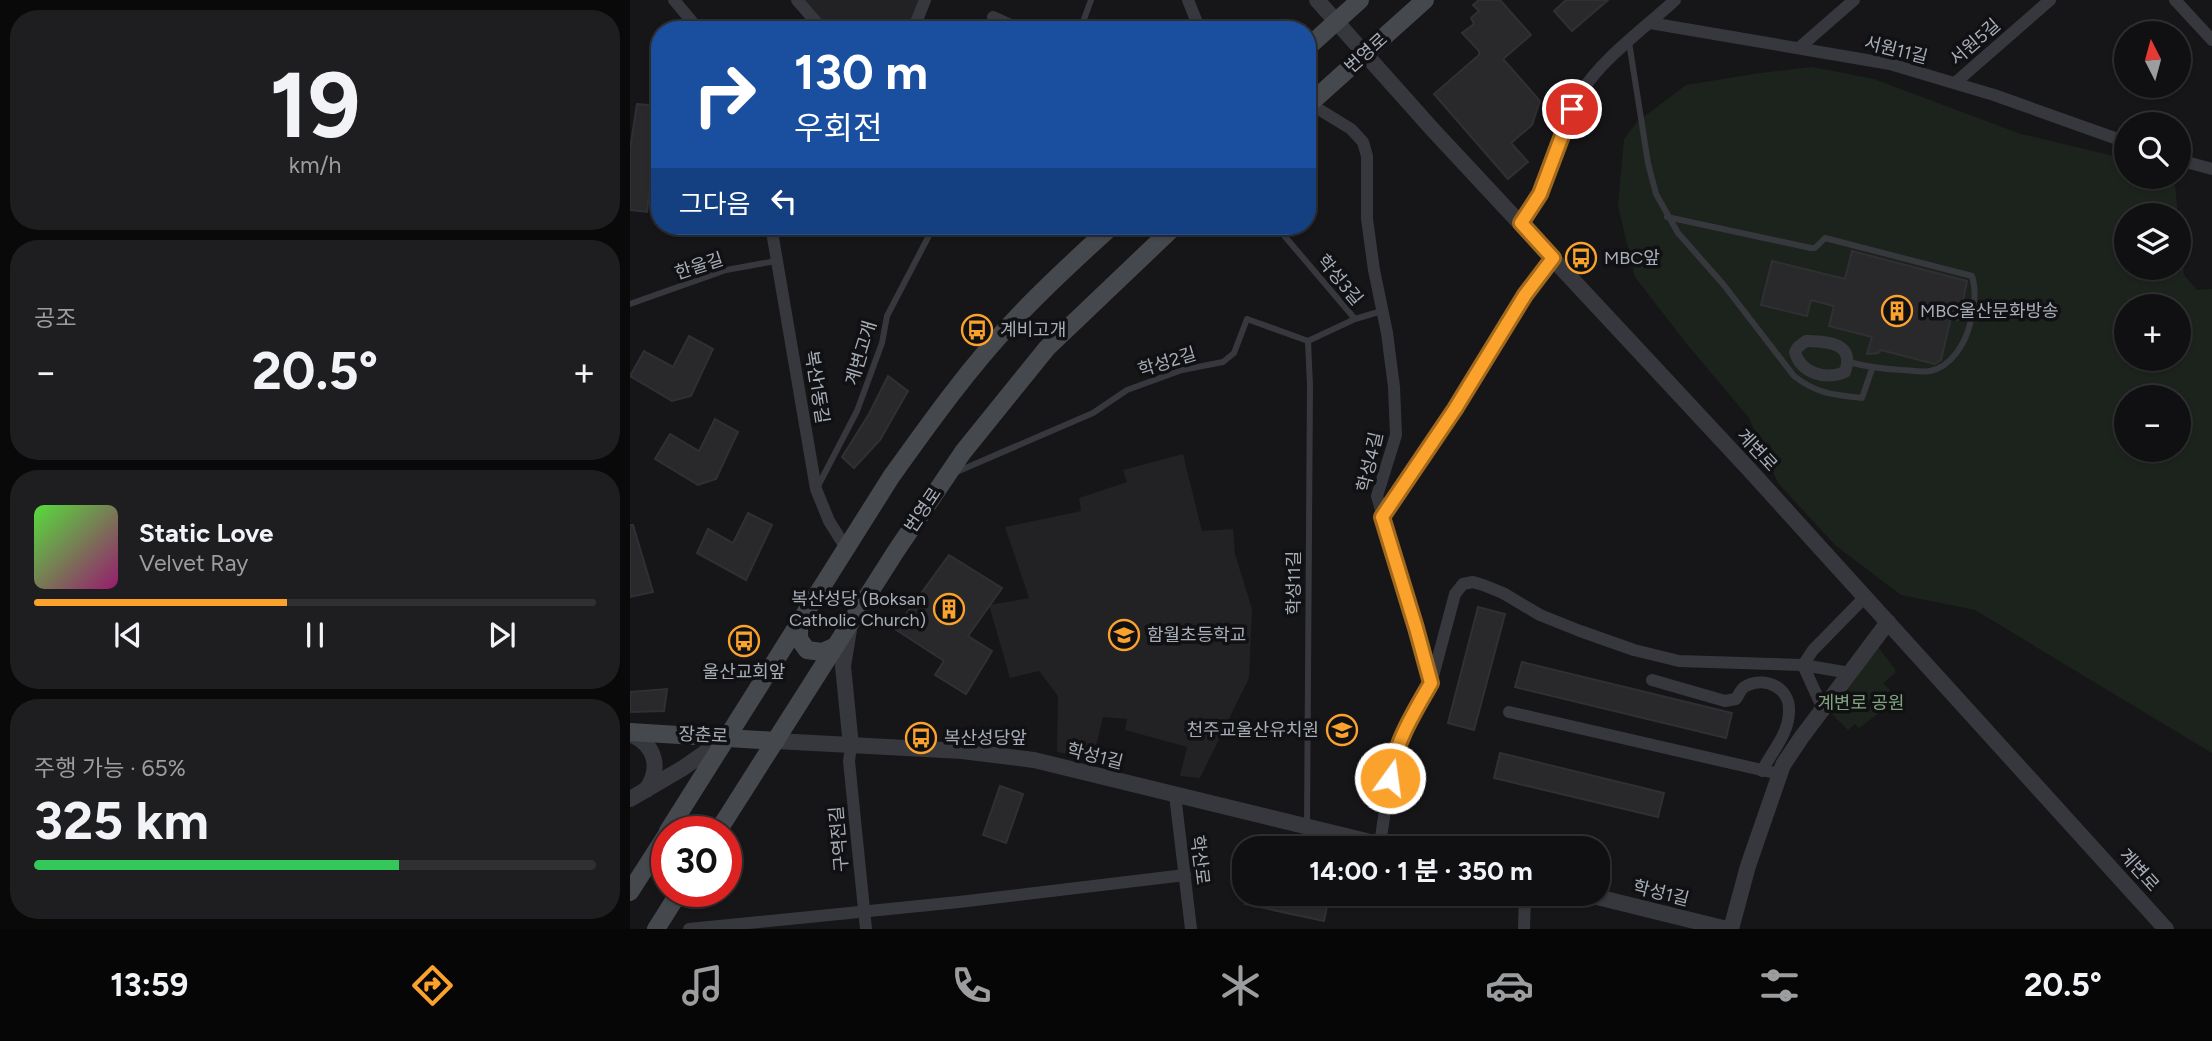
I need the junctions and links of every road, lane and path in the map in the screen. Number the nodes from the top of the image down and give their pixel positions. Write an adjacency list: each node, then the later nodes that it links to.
1 (674, 0): 15 (street)
2 (797, 0): 16 (street)
3 (925, 0): 17 (street)
4 (1091, 0): 19 (lane)
5 (1188, 0): 20 (street)
6 (1317, 0): 21 (street, 계변로)
7 (1360, 0): 21 (main road)
8 (1425, 0): 28 (main road, 번영로)
9 (1675, 0): 22 (street)
10 (1854, 0): 27 (street)
11 (2050, 0): 29 (street, 서원5길)
12 (2175, 0): 23 (street)
13 (993, 17): 18 (street)
14 (2212, 20): 23 (street)
15 (692, 21)
16 (815, 21)
17 (917, 21)
18 (1002, 21)
19 (1083, 21)
20 (1196, 21)
21 (1336, 21): 24 (main road); 28 (street, 계변로)
22 (1650, 23): 26 (street); 27 (street, 서원11길)
23 (2202, 29): 25 (street)
24 (1316, 40)
25 (2212, 40)
26 (1629, 42): 35 (lane); 36 (street)
27 (1800, 47): 29 (street, 서원11길)
28 (1366, 53): 30 (main road, 번영로); 36 (street, 계변로)
29 (1955, 83): 32 (street, 서원11길)
30 (1316, 97)
31 (1316, 109): 45 (street, 학성4길)
32 (2114, 138)
33 (2191, 163): 34 (street)
34 (2212, 169)
35 (1667, 217): 49 (lane); 49 (lane)
36 (1521, 223): 42 (street, 계변로)
37 (773, 235): 43 (street, 복산1동길)
38 (928, 235): 51 (lane, 계변고개)
39 (1102, 235): 53 (main road)
40 (1165, 235): 50 (main road, 번영로)
41 (1284, 235): 46 (lane, 학성3길)
42 (1553, 258): 52 (street); 54 (street, 계변로)
43 (778, 261): 44 (lane, 한울길); 51 (street, 복산1동길)
44 (630, 304)
45 (1382, 311): 46 (lane); 52 (street, 학성4길)
46 (1355, 320): 47 (lane)
47 (1308, 341): 50 (lane, 학성2길); 76 (lane, 학성11길)
48 (1849, 362): 49 (lane)
49 (1872, 369)
50 (946, 477): 55 (main road, 번영로)
51 (816, 489): 53 (street, 복산1동길)
52 (1382, 517): 62 (street, 학성4길)
53 (846, 548): 57 (main road)
54 (1865, 597): 56 (street, 계변로); 59 (street)
55 (851, 622): 58 (main road, 번영로); 68 (street)
56 (1888, 622): 60 (street); 92 (street, 계변로)
57 (799, 624): 58 (main road); 66 (main road)
58 (836, 646): 67 (main road, 번영로)
59 (1803, 665): 60 (street); 62 (street); 63 (street)
60 (1850, 673): 63 (street)
61 (1652, 680): 69 (street)
62 (1431, 683): 78 (street)
63 (1822, 709): 70 (street)
64 (1509, 712): 69 (street)
65 (630, 733): 66 (main road, 장춘로); 71 (street)
66 (728, 737): 67 (main road, 장춘로); 71 (street); 74 (main road)
67 (776, 740): 68 (street, 학성1길); 75 (main road, 번영로)
68 (850, 746): 72 (street, 학성1길); 85 (street, 구역전길)
69 (1762, 771): 70 (street)
70 (1779, 774): 91 (street)
71 (646, 790): 73 (street)
72 (1175, 795): 76 (street, 학성1길); 80 (street, 학산로)
73 (630, 799)
74 (678, 816)
75 (728, 816)
76 (1307, 826): 77 (street, 학성1길)
77 (1348, 836)
78 (1381, 836)
79 (651, 859): 81 (main road)
80 (1185, 875): 85 (street); 89 (street, 학산로)
81 (630, 892)
82 (1610, 900): 91 (street, 학성1길)
83 (1525, 906): 90 (street)
84 (670, 907): 86 (main road)
85 (864, 911): 87 (street); 88 (street, 구역전길)
86 (656, 929)
87 (689, 929)
88 (866, 929)
89 (1191, 929)
90 (1524, 929)
91 (1729, 929)
92 (2166, 929)

